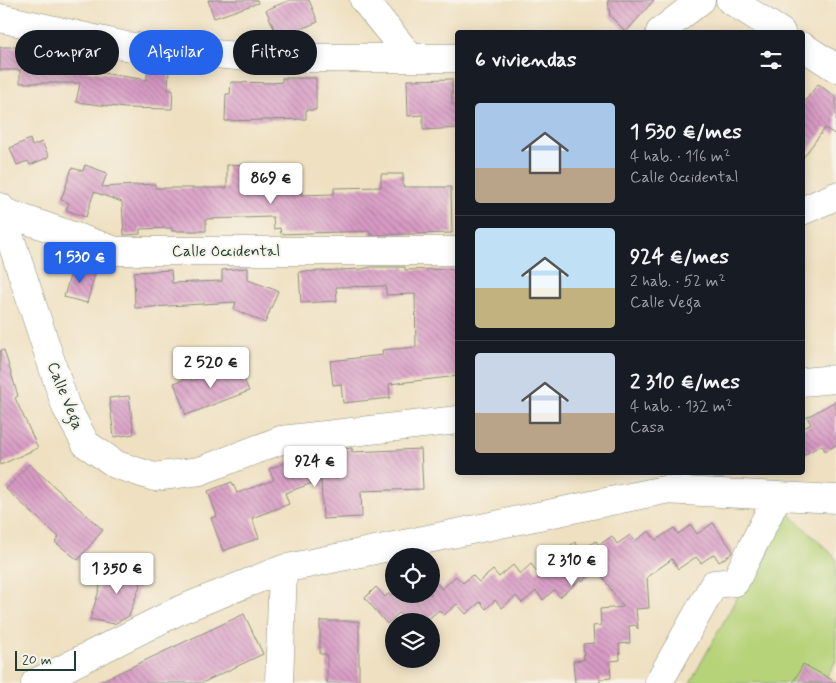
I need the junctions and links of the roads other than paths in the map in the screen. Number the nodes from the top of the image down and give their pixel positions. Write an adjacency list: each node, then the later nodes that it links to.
1 (364, 0): 8 (street)
2 (700, 0): 5 (street)
3 (730, 0): 6 (street)
4 (0, 18): 8 (street)
5 (662, 30)
6 (778, 30)
7 (805, 48): 10 (street)
8 (411, 58): 9 (street)
9 (455, 58)
10 (836, 68)
11 (836, 196): 13 (street)
12 (1, 209): 14 (street, Calle Occidental); 17 (street, Calle Vega)
13 (805, 210)
14 (455, 251)
15 (836, 379): 16 (street)
16 (805, 382)
17 (455, 420)
18 (777, 497): 19 (street); 20 (street); 21 (street)
19 (836, 499)
20 (283, 569): 22 (street); 23 (street)
21 (659, 682)
22 (35, 683)
23 (279, 683)

